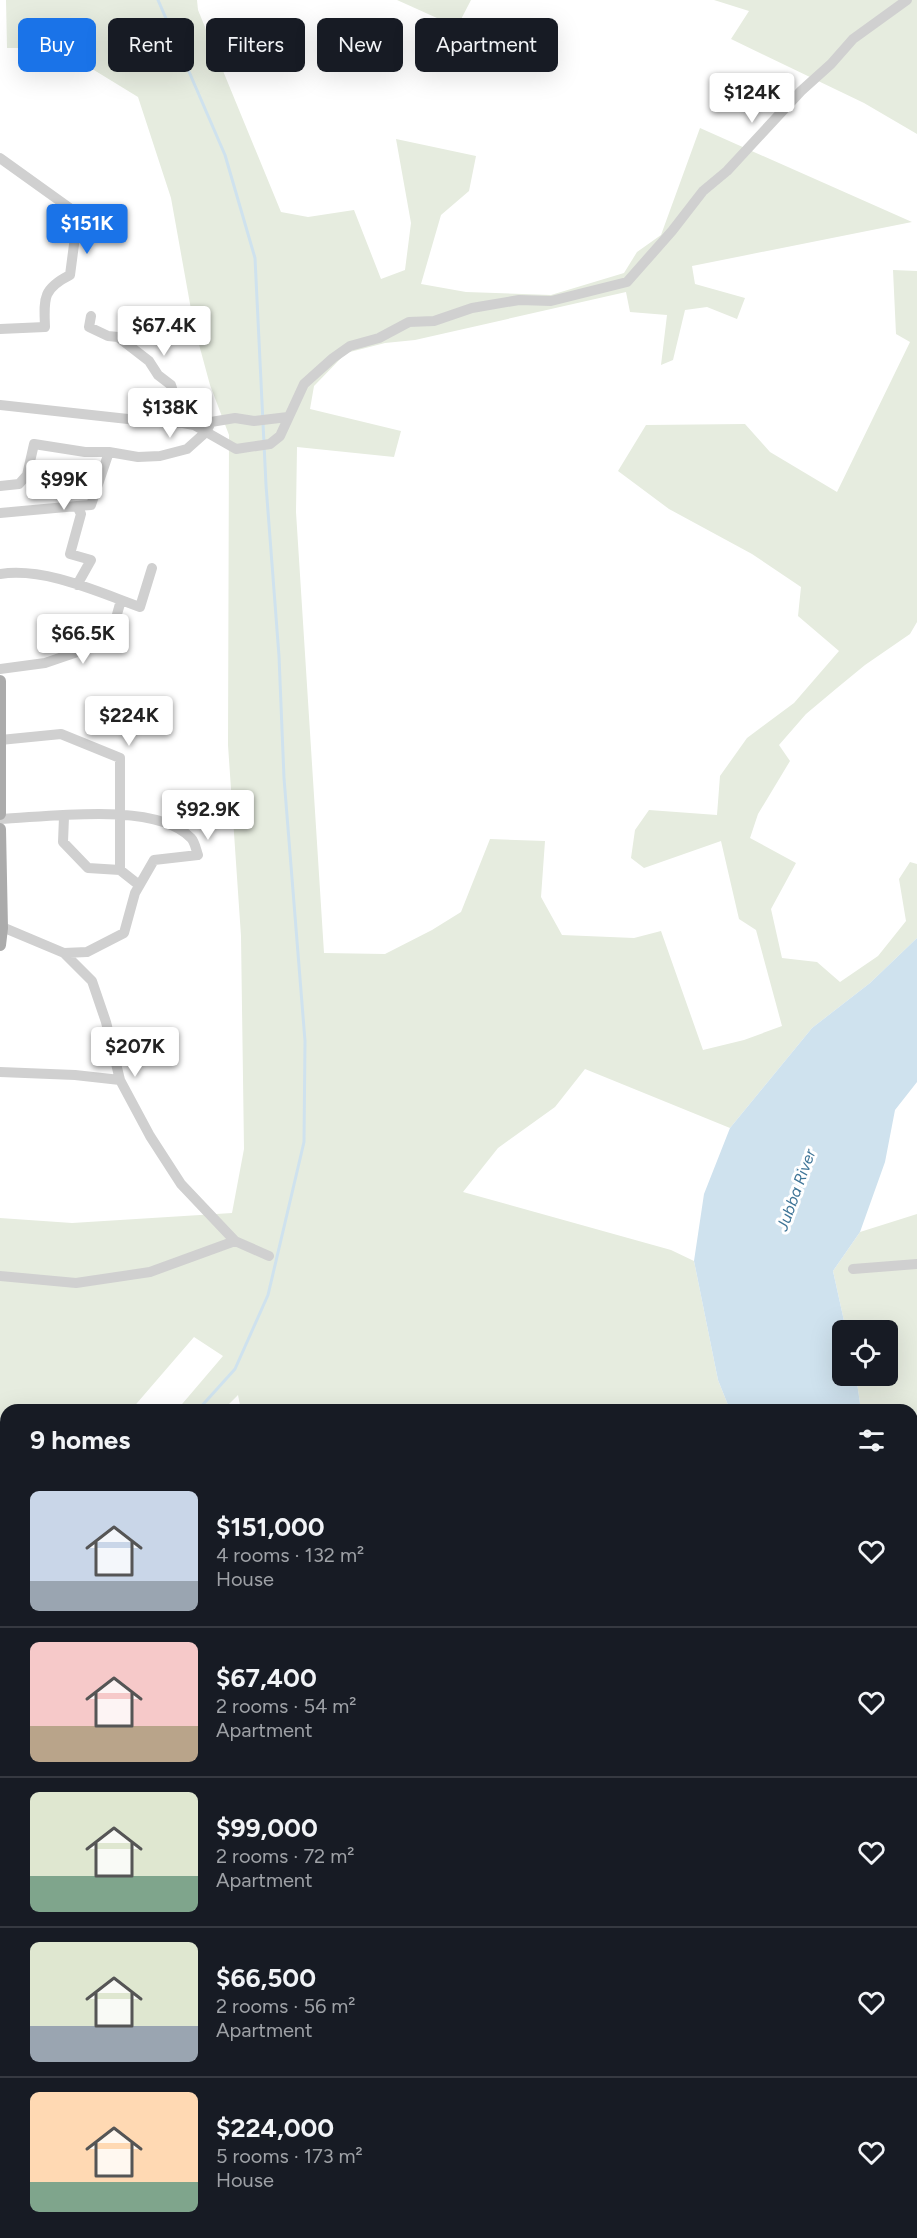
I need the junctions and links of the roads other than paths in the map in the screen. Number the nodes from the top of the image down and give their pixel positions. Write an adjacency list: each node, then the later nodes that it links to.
1 (907, 0): 6 (street)
2 (0, 158): 4 (street)
3 (91, 316): 7 (street)
4 (0, 329)
5 (0, 405): 7 (street)
6 (288, 417): 8 (street); 8 (street)
7 (183, 423): 8 (street)
8 (206, 432): 9 (street)
9 (109, 452): 10 (street); 11 (street)
10 (0, 486)
11 (77, 506): 12 (street); 15 (street)
12 (0, 513)
13 (152, 568): 16 (street)
14 (0, 574): 15 (street)
15 (77, 585): 16 (street)
16 (121, 600): 17 (street)
17 (0, 669)
18 (0, 681): 19 (main road)
19 (0, 693): 20 (main road)
20 (0, 740): 21 (street); 22 (main road)
21 (120, 813): 23 (street); 26 (street); 27 (street)
22 (0, 814)
23 (64, 817): 24 (street); 26 (street)
24 (0, 819)
25 (0, 829): 28 (main road)
26 (120, 870): 27 (street)
27 (140, 885): 30 (street)
28 (1, 927): 29 (main road); 30 (street)
29 (0, 945)
30 (64, 953): 32 (street)
31 (0, 1072): 32 (street)
32 (120, 1080): 33 (street)
33 (235, 1241): 34 (street); 37 (street)
34 (268, 1256)
35 (917, 1264): 36 (street)
36 (853, 1269)
37 (0, 1276)

